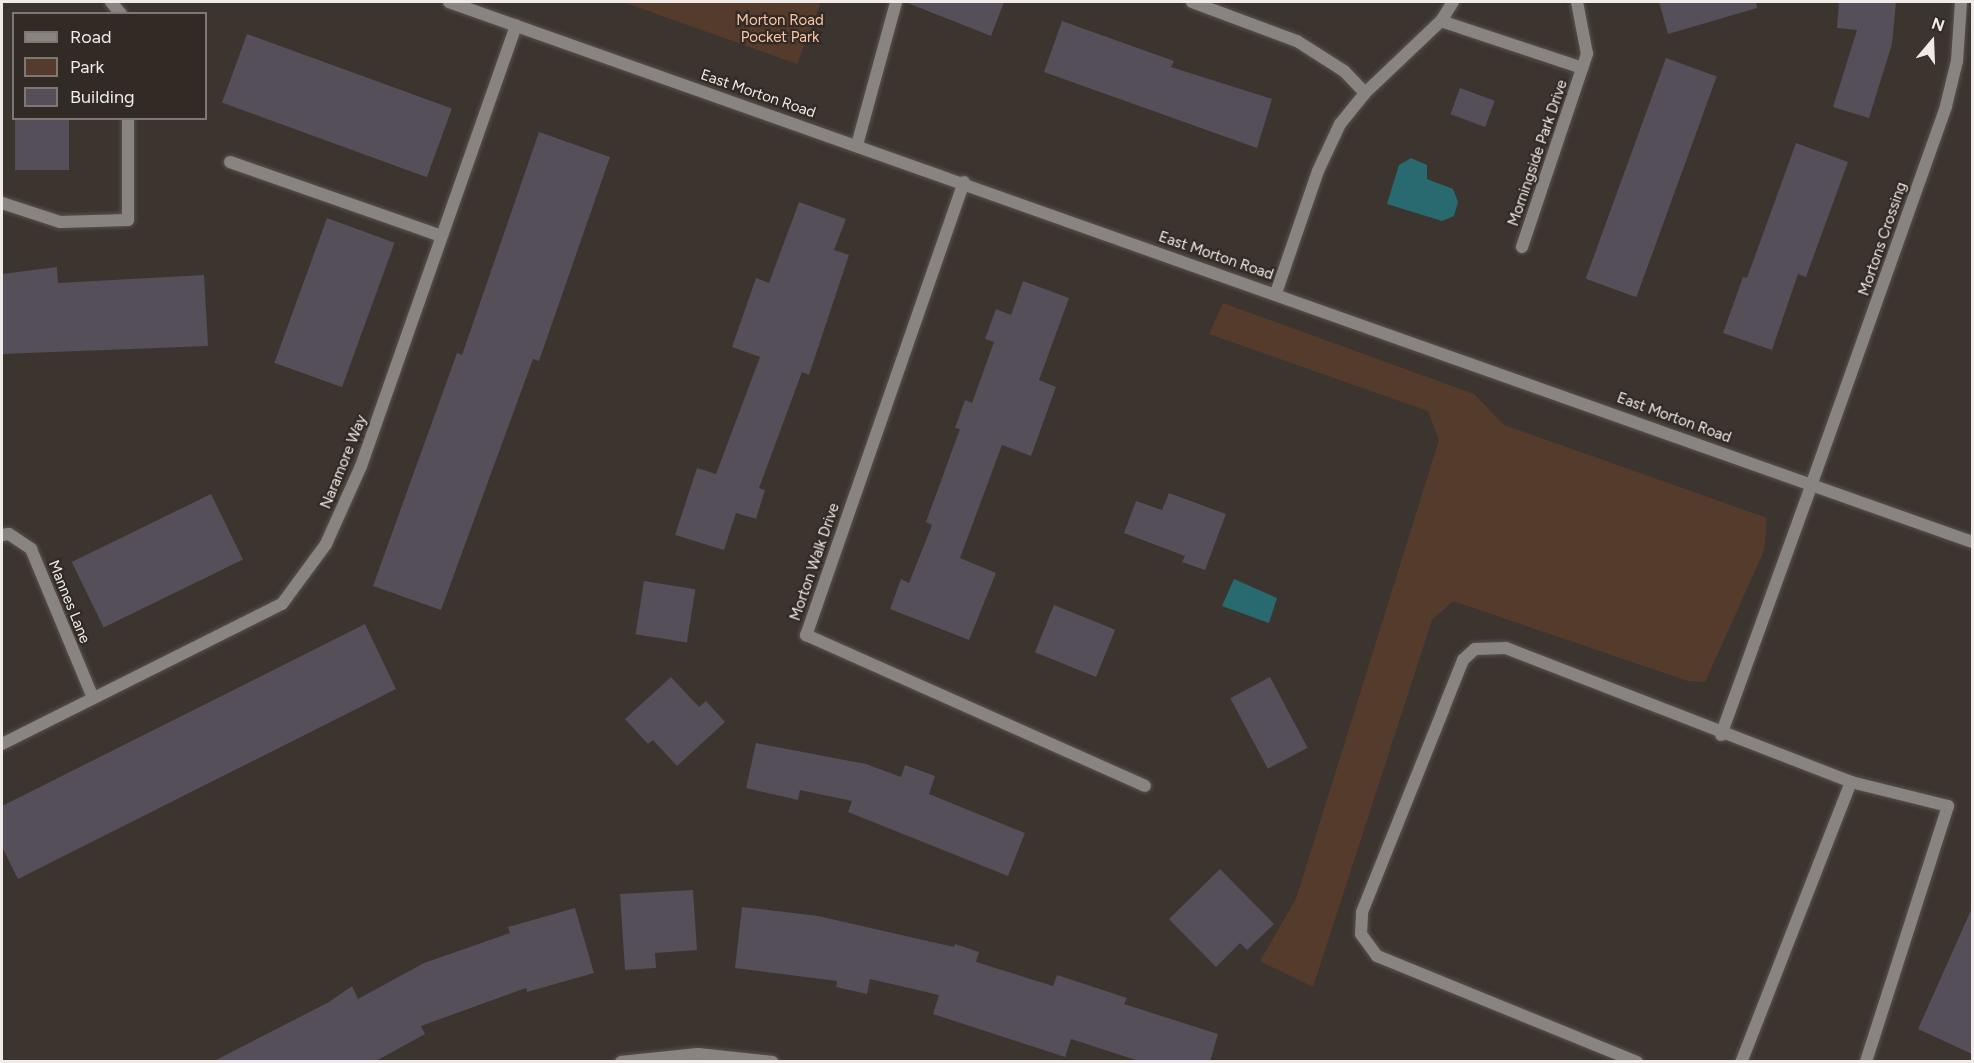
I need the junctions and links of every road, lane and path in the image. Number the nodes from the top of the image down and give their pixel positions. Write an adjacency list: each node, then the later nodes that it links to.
1 (449, 2): 8 (street, East Morton Road)
2 (896, 2): 12 (street)
3 (1192, 2): 10 (street)
4 (1453, 2): 7 (street)
5 (1577, 2): 9 (street, Morningside Park Drive)
6 (1961, 2): 19 (street, Mortons Crossing)
7 (1441, 21): 9 (street, Morningside Park Drive); 10 (street)
8 (516, 25): 12 (street, East Morton Road); 16 (street, Naramore Way)
9 (1582, 68): 17 (street, Morningside Park Drive)
10 (1365, 93): 18 (street)
11 (128, 120): 15 (street)
12 (857, 145): 14 (street, East Morton Road)
13 (230, 162): 16 (street)
14 (964, 182): 18 (street, East Morton Road); 26 (street, Morton Walk Drive)
15 (2, 203)
16 (441, 236): 22 (street, Naramore Way)
17 (1522, 247)
18 (1276, 293): 19 (street, East Morton Road)
19 (1812, 483): 21 (street, East Morton Road); 23 (street, Mortons Crossing)
20 (2, 535): 22 (street, Mannes Lane)
21 (1972, 542)
22 (93, 698): 24 (street, Naramore Way)
23 (1721, 735): 25 (street); 29 (street)
24 (2, 744)
25 (1851, 782): 30 (street); 31 (street)
26 (1145, 786)
27 (621, 1062): 28 (street)
28 (773, 1062)
29 (1637, 1062)
30 (1740, 1062)
31 (1866, 1062)

